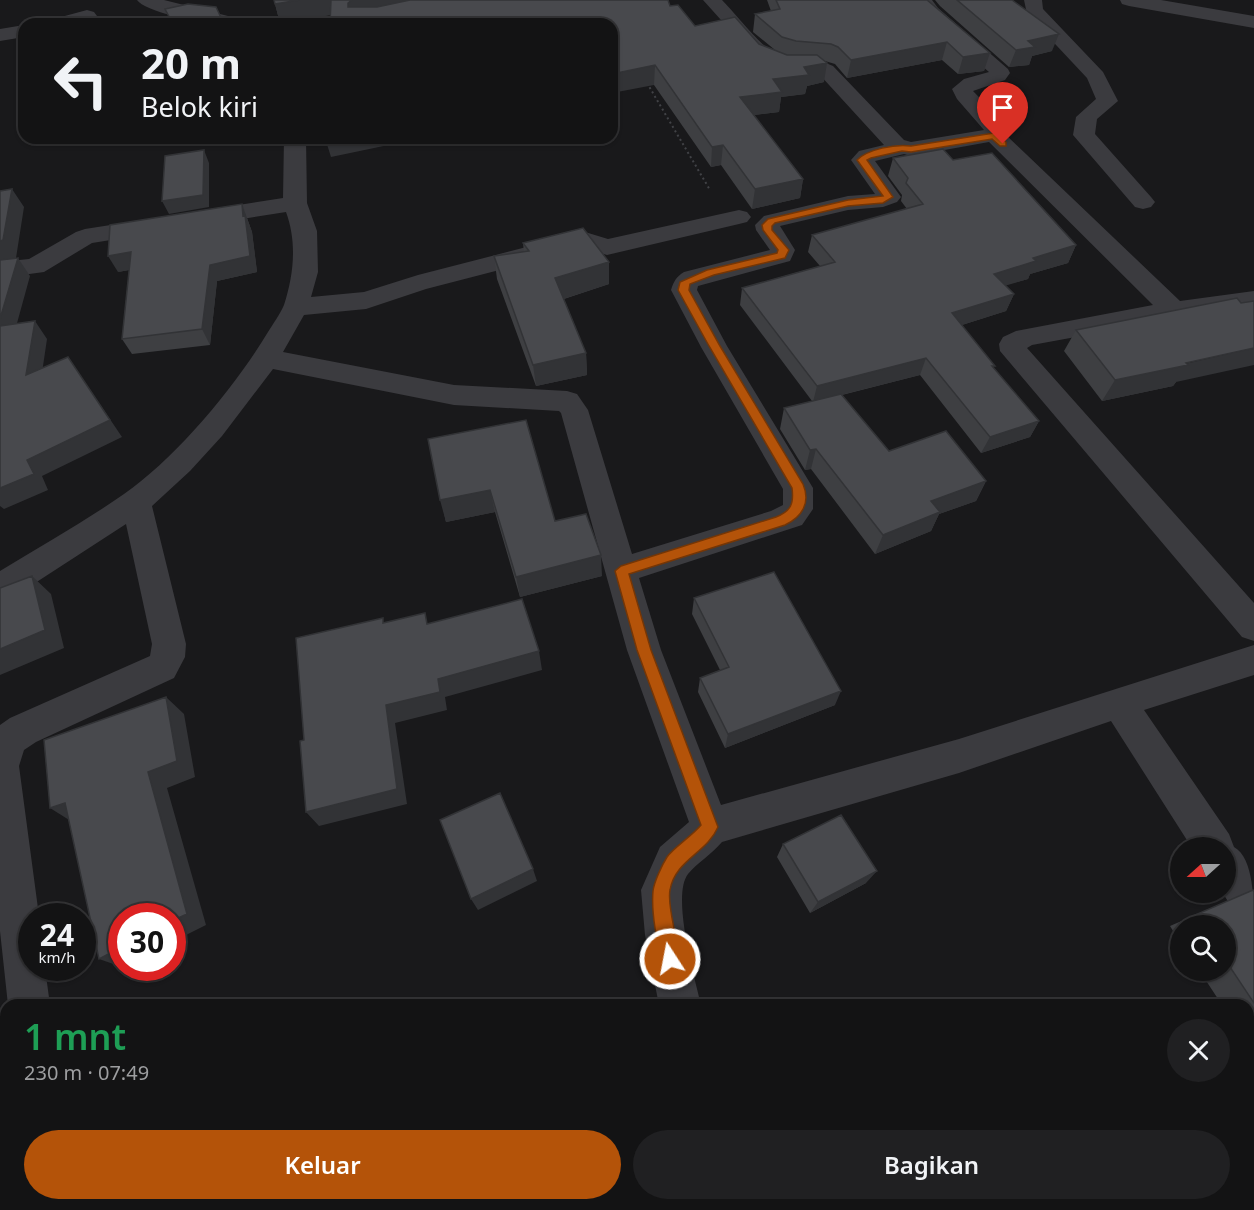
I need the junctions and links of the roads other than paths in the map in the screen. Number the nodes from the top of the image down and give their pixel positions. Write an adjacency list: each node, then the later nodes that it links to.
1 (146, 0): 8 (street)
2 (712, 0): 14 (street)
3 (922, 0): 12 (street)
4 (1033, 0): 15 (street)
5 (1129, 0): 9 (street)
6 (87, 16): 7 (street)
7 (80, 18)
8 (212, 18)
9 (1254, 22)
10 (18, 32): 11 (street)
11 (0, 35)
12 (994, 135): 14 (street); 21 (street)
13 (295, 144): 16 (street)
14 (902, 148): 24 (street)
15 (1143, 202)
16 (295, 203): 18 (street); 20 (street)
17 (739, 217): 20 (street)
18 (0, 270)
19 (1254, 300): 21 (street)
20 (296, 307): 22 (street)
21 (1174, 310): 26 (street)
22 (266, 358): 23 (street); 24 (street)
23 (136, 502): 25 (street); 33 (street)
24 (621, 571): 29 (street)
25 (0, 588)
26 (1254, 627)
27 (1254, 660): 28 (street)
28 (1119, 702): 29 (street); 30 (street)
29 (710, 827): 34 (street)
30 (1208, 837)
31 (1236, 878): 32 (street)
32 (1254, 906)
33 (28, 999)
34 (679, 999)

